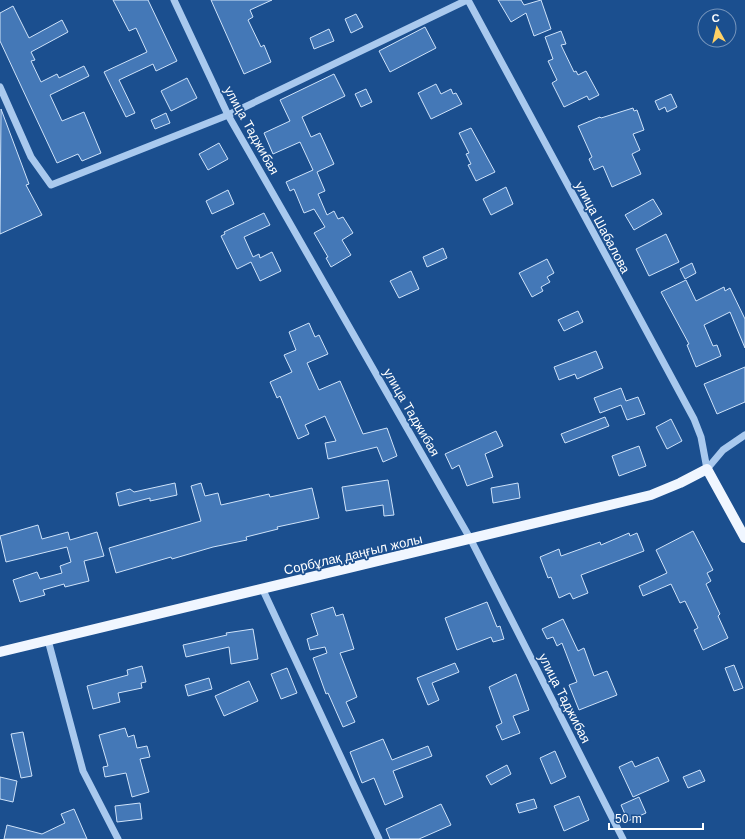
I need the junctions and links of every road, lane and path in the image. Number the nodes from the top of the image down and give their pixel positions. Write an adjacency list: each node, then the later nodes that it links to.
1 (174, 0): 4 (street, улица Таджибая)
2 (467, 0): 4 (street); 6 (street, улица Шабалова)
3 (0, 88): 4 (street)
4 (228, 115): 8 (street, улица Таджибая)
5 (745, 435): 6 (street)
6 (707, 469): 7 (main road); 8 (main road, Сорбұлақ даңғыл жолы)
7 (745, 538)
8 (471, 540): 9 (main road, Сорбұлақ даңғыл жолы); 14 (street, улица Таджибая)
9 (262, 588): 10 (main road, Сорбұлақ даңғыл жолы); 13 (street)
10 (48, 640): 11 (main road, Сорбұлақ даңғыл жолы); 12 (street)
11 (0, 652)
12 (118, 839)
13 (379, 839)
14 (622, 839)

